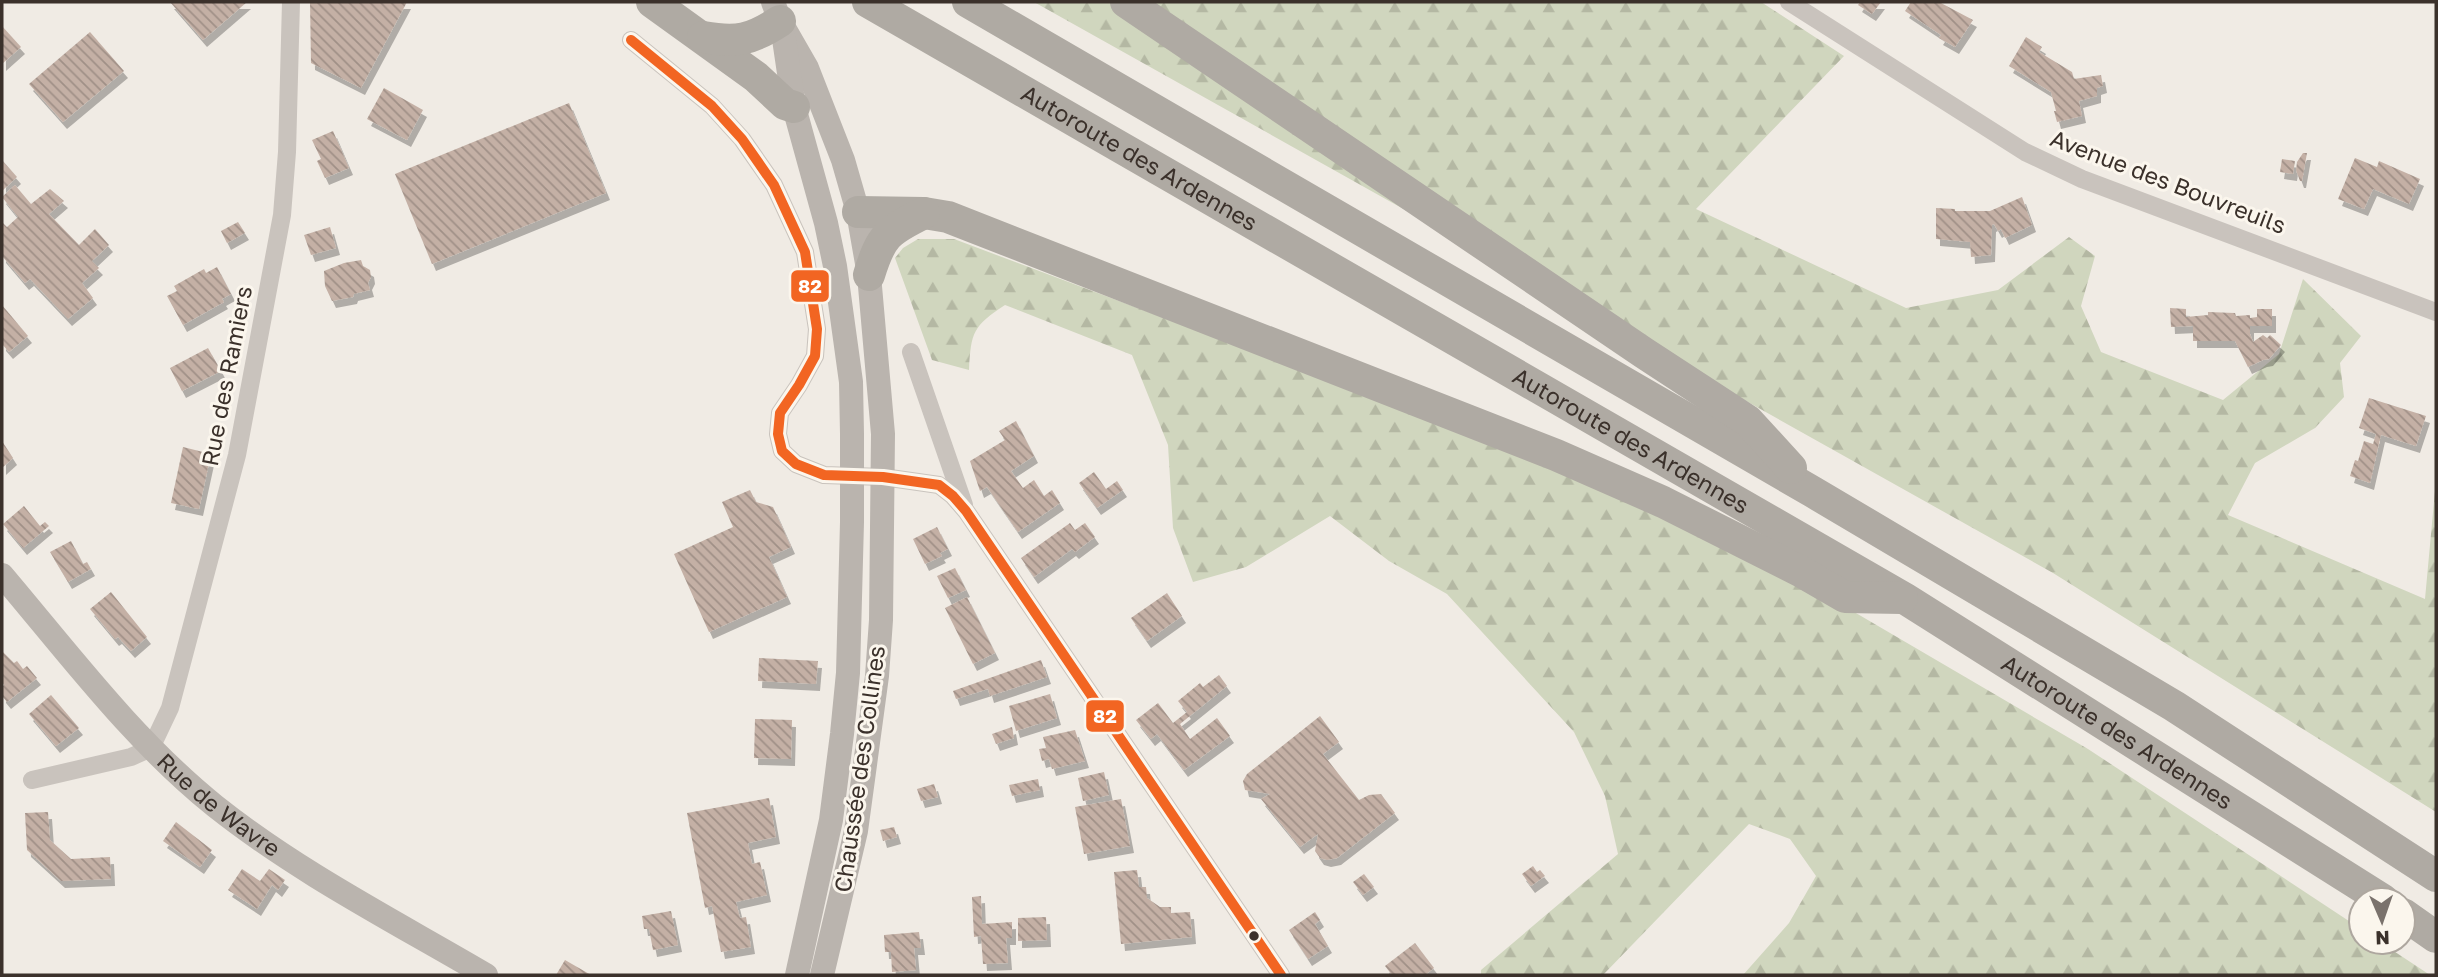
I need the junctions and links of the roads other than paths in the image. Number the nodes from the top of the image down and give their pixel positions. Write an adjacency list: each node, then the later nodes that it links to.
1 (291, 2): 23 (street, Rue des Ramiers)
2 (652, 2): 8 (highway)
3 (868, 2): 22 (highway, Autoroute des Ardennes)
4 (968, 2): 19 (highway, Autoroute des Ardennes)
5 (1126, 2): 19 (highway)
6 (1789, 2): 15 (street, Avenue des Bouvreuils)
7 (777, 12): 8 (highway); 10 (main road)
8 (703, 37): 11 (highway)
9 (631, 40): 17 (street)
10 (797, 63): 11 (main road, Chaussée des Collines); 12 (main road)
11 (794, 107): 17 (main road, Chaussée des Collines)
12 (858, 212): 13 (highway); 14 (main road, Chaussée des Collines)
13 (924, 213): 14 (highway); 22 (highway)
14 (869, 275): 18 (main road, Chaussée des Collines)
15 (2436, 312)
16 (911, 352): 20 (street)
17 (852, 476): 18 (street); 30 (main road, Chaussée des Collines)
18 (883, 477): 20 (street); 31 (main road, Chaussée des Collines)
19 (1813, 492): 25 (highway, Autoroute des Ardennes)
20 (966, 512): 32 (street)
21 (2, 575): 23 (main road, Rue de Wavre)
22 (1904, 598): 26 (highway, Autoroute des Ardennes)
23 (151, 748): 24 (street); 29 (main road, Rue de Wavre)
24 (33, 780)
25 (2436, 876)
26 (2361, 886)
27 (2417, 924): 28 (highway)
28 (2436, 937)
29 (486, 975)
30 (797, 975)
31 (822, 975)
32 (1281, 975)

